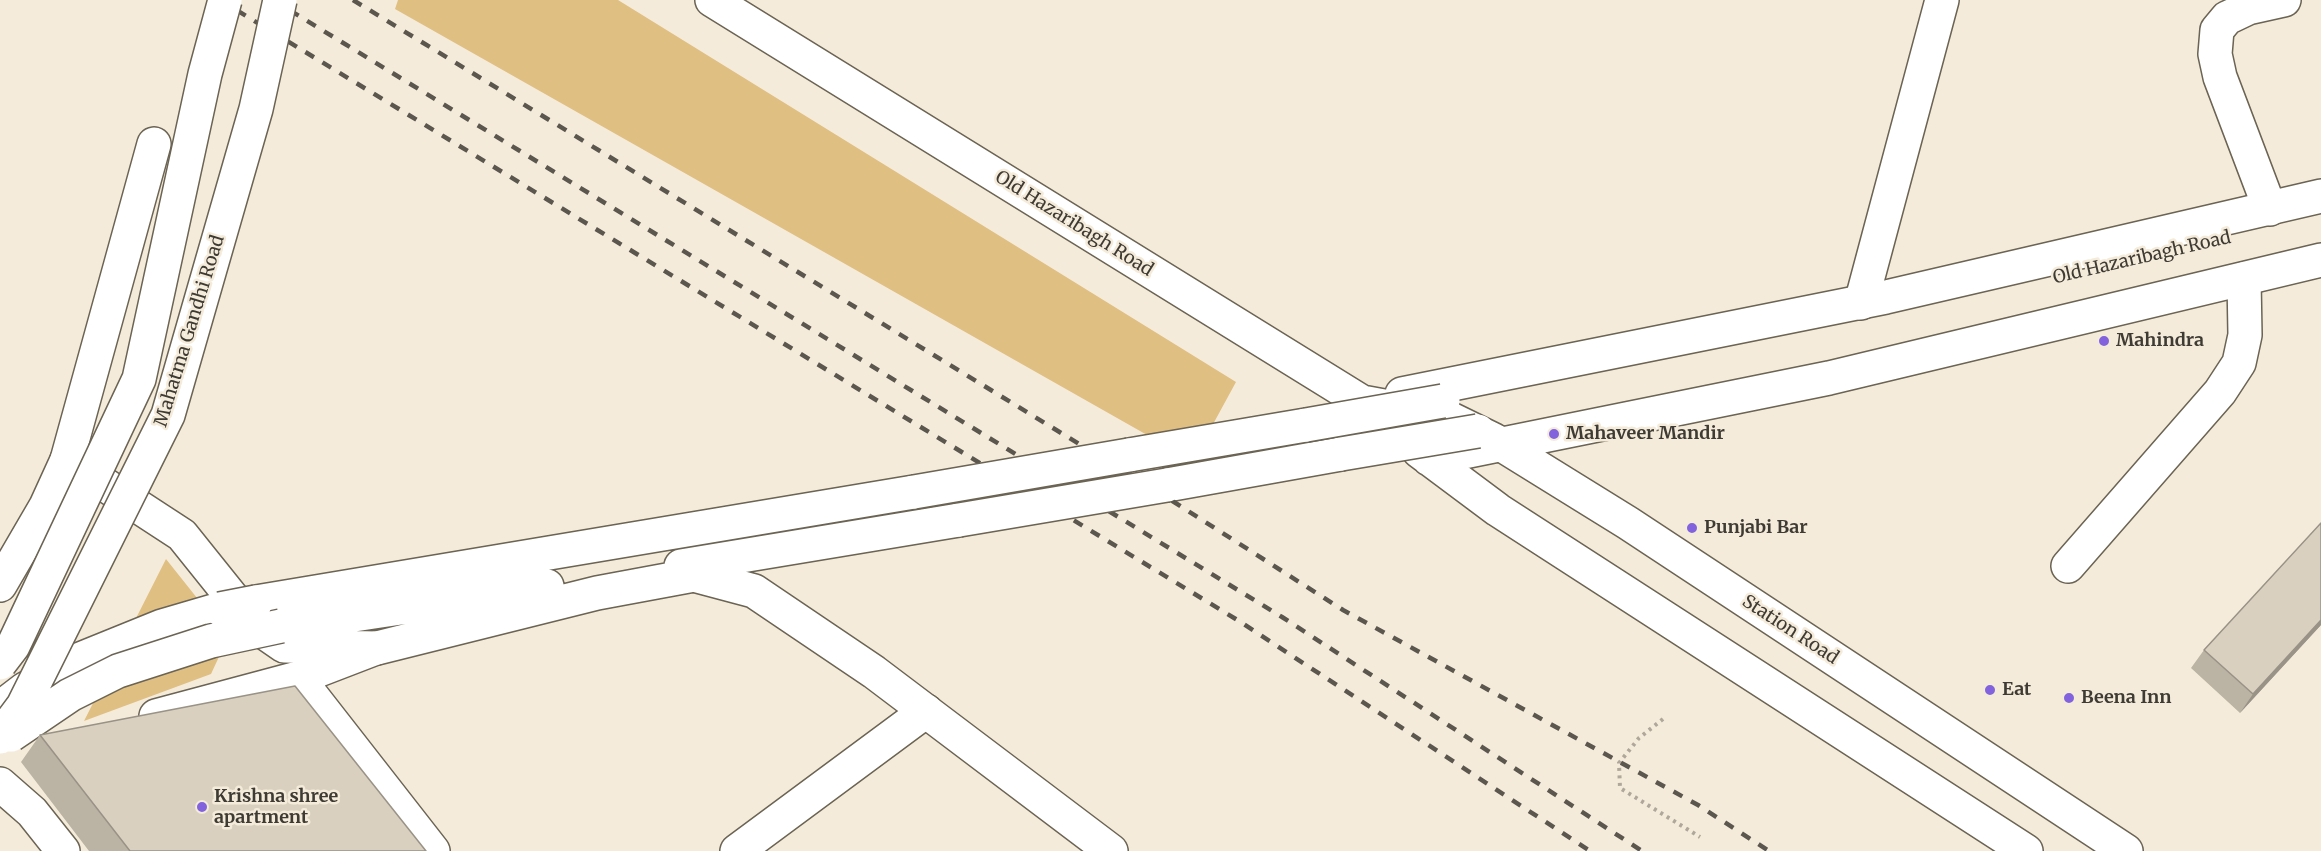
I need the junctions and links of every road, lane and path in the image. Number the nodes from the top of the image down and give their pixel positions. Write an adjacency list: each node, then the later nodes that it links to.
1 (225, 0): 22 (main road, Mahatma Gandhi Road, bridge)
2 (280, 0): 29 (main road, Mahatma Gandhi Road, bridge)
3 (712, 0): 14 (main road, Old Hazaribagh Road)
4 (1942, 0): 13 (main road)
5 (2284, 0): 8 (main road)
6 (154, 144): 18 (main road)
7 (2321, 196): 8 (main road)
8 (2270, 209): 13 (main road)
9 (2321, 216): 15 (main road, Old Hazaribagh Road)
10 (2321, 245): 16 (main road)
11 (2321, 260): 12 (main road)
12 (2244, 279): 16 (main road); 19 (main road)
13 (1861, 303): 14 (main road)
14 (1362, 402): 15 (main road, Old Hazaribagh Road); 17 (main road)
15 (1446, 410): 16 (main road, Station Road); 24 (main road, Old Hazaribagh Road, bridge)
16 (1489, 438): 17 (main road); 31 (main road, bridge); 39 (main road, Station Road)
17 (1429, 459): 38 (main road)
18 (67, 460): 20 (main road); 21 (main road)
19 (2068, 566)
20 (0, 584)
21 (377, 648): 23 (main road); 25 (main road)
22 (0, 663)
23 (298, 678): 27 (main road); 36 (main road)
24 (0, 708)
25 (926, 711): 34 (main road); 37 (main road)
26 (1663, 719): 33 (path)
27 (124, 724)
28 (0, 730): 30 (main road)
29 (0, 737)
30 (59, 742)
31 (0, 748)
32 (0, 784): 35 (main road)
33 (1700, 837)
34 (1104, 849)
35 (63, 851)
36 (433, 851)
37 (737, 851)
38 (2026, 851)
39 (2126, 851)

